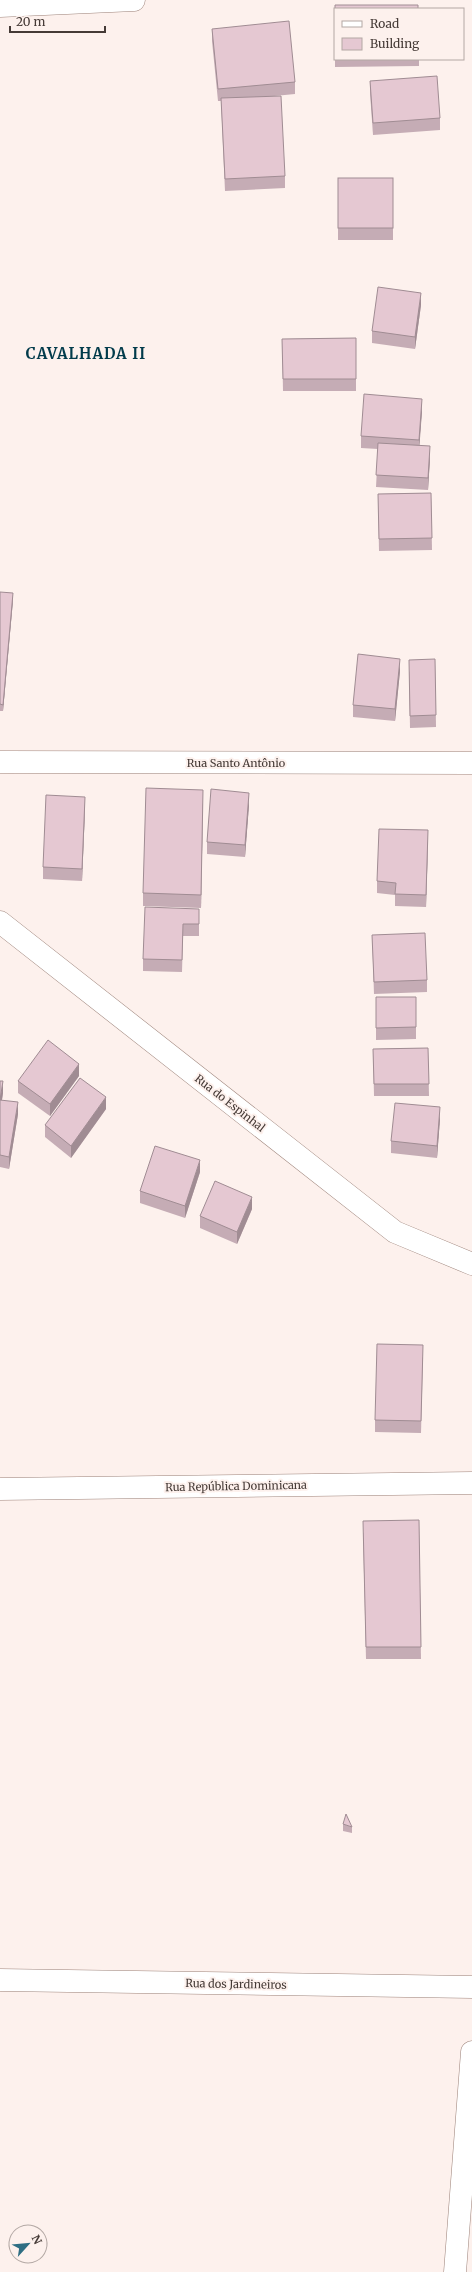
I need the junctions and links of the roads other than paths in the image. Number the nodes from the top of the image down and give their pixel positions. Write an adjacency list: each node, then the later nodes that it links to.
1 (134, 0): 2 (street)
2 (0, 6)
3 (0, 762): 4 (street, Rua Santo Antônio)
4 (472, 763)
5 (0, 922): 6 (street, Rua do Espinhal)
6 (472, 1264)
7 (472, 1483): 8 (street, Rua República Dominicana)
8 (0, 1489)
9 (0, 1980): 10 (street, Rua dos Jardineiros)
10 (472, 1987)
11 (472, 2052): 12 (street)
12 (455, 2272)

